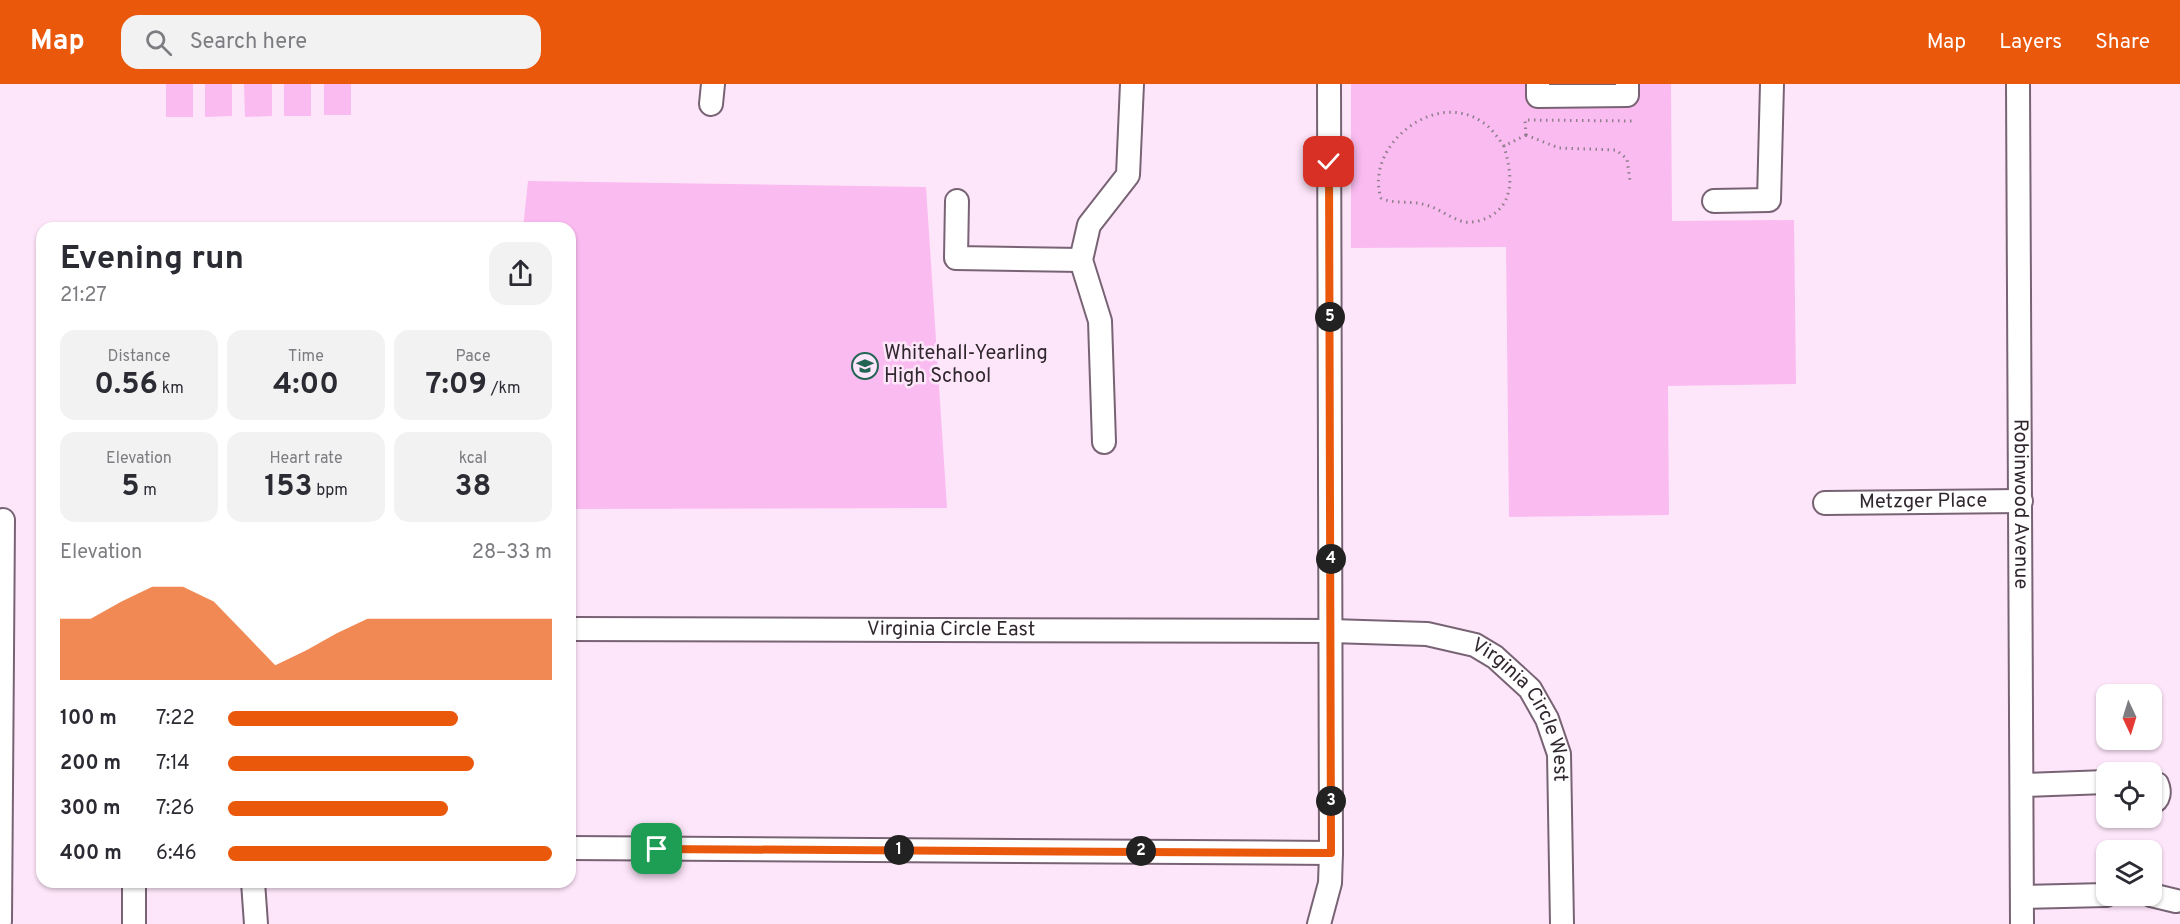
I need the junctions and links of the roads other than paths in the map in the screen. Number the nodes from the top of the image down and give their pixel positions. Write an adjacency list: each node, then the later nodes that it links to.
1 (1132, 84): 9 (street)
2 (1329, 84): 15 (street)
3 (1538, 84): 4 (street)
4 (1627, 84)
5 (1772, 84): 8 (street)
6 (2018, 84): 11 (street, Robinwood Avenue)
7 (957, 201): 9 (street)
8 (1714, 201)
9 (1081, 260): 10 (street)
10 (1104, 442)
11 (2021, 501): 12 (street, Metzger Place); 17 (street, Robinwood Avenue)
12 (1825, 503)
13 (3, 520): 26 (street)
14 (576, 629): 15 (street, Virginia Circle East)
15 (1331, 630): 19 (street); 30 (street, Virginia Circle West)
16 (2096, 782): 17 (street)
17 (2022, 785): 23 (street, Robinwood Avenue)
18 (576, 848): 19 (street)
19 (1331, 853): 29 (street)
20 (134, 888): 27 (street)
21 (253, 888): 28 (street)
22 (2096, 895): 23 (street)
23 (2022, 897): 31 (street, Robinwood Avenue)
24 (2162, 898): 25 (street)
25 (2176, 901)
26 (0, 921)
27 (134, 924)
28 (256, 924)
29 (1318, 924)
30 (1562, 924)
31 (2022, 924)

